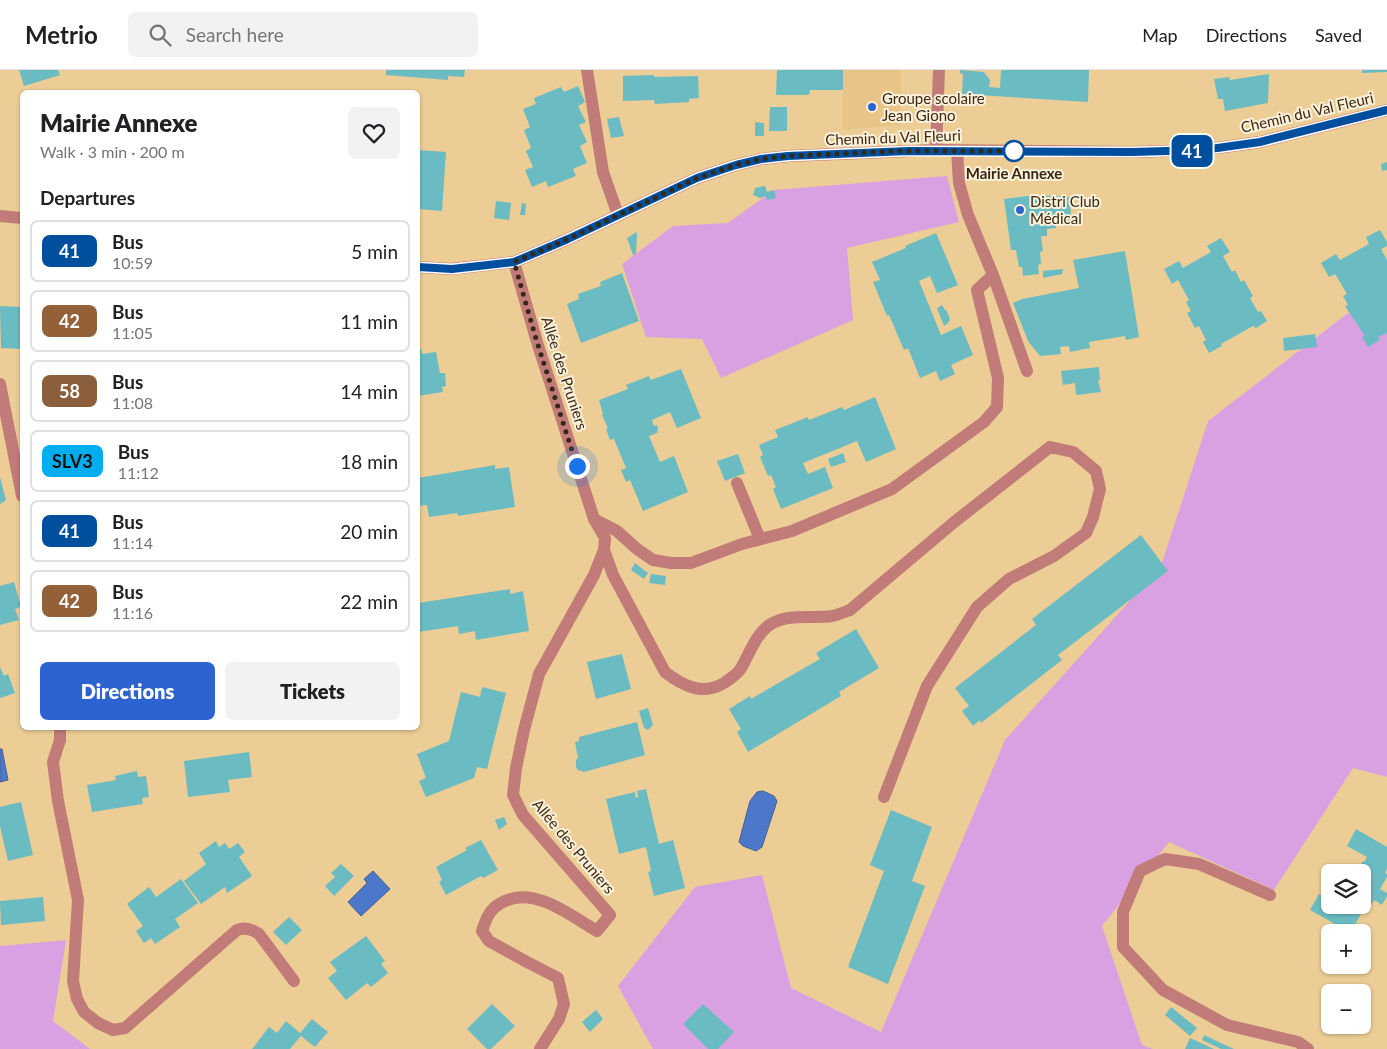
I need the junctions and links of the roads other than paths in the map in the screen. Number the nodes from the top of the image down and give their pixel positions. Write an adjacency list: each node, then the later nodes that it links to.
1 (587, 70): 6 (street)
2 (939, 70): 4 (street)
3 (1387, 110): 5 (street, Chemin du Val Fleuri)
4 (936, 150): 5 (street, Chemin du Val Fleuri); 6 (street, Chemin du Val Fleuri)
5 (957, 151): 11 (street)
6 (618, 215): 9 (street, Chemin du Val Fleuri)
7 (0, 216): 8 (street)
8 (20, 218)
9 (514, 262): 10 (street, Chemin du Val Fleuri); 16 (street, Allée des Pruniers)
10 (420, 267)
11 (992, 275): 12 (street); 17 (street)
12 (1027, 371)
13 (0, 384): 15 (street)
14 (737, 483): 17 (street)
15 (20, 486)
16 (594, 519): 17 (street); 18 (street, Allée des Pruniers)
17 (760, 540)
18 (604, 550): 20 (street); 23 (street, Allée des Pruniers)
19 (60, 734): 22 (street)
20 (884, 797)
21 (1270, 895): 24 (street)
22 (294, 981)
23 (540, 1049)
24 (1308, 1049)

